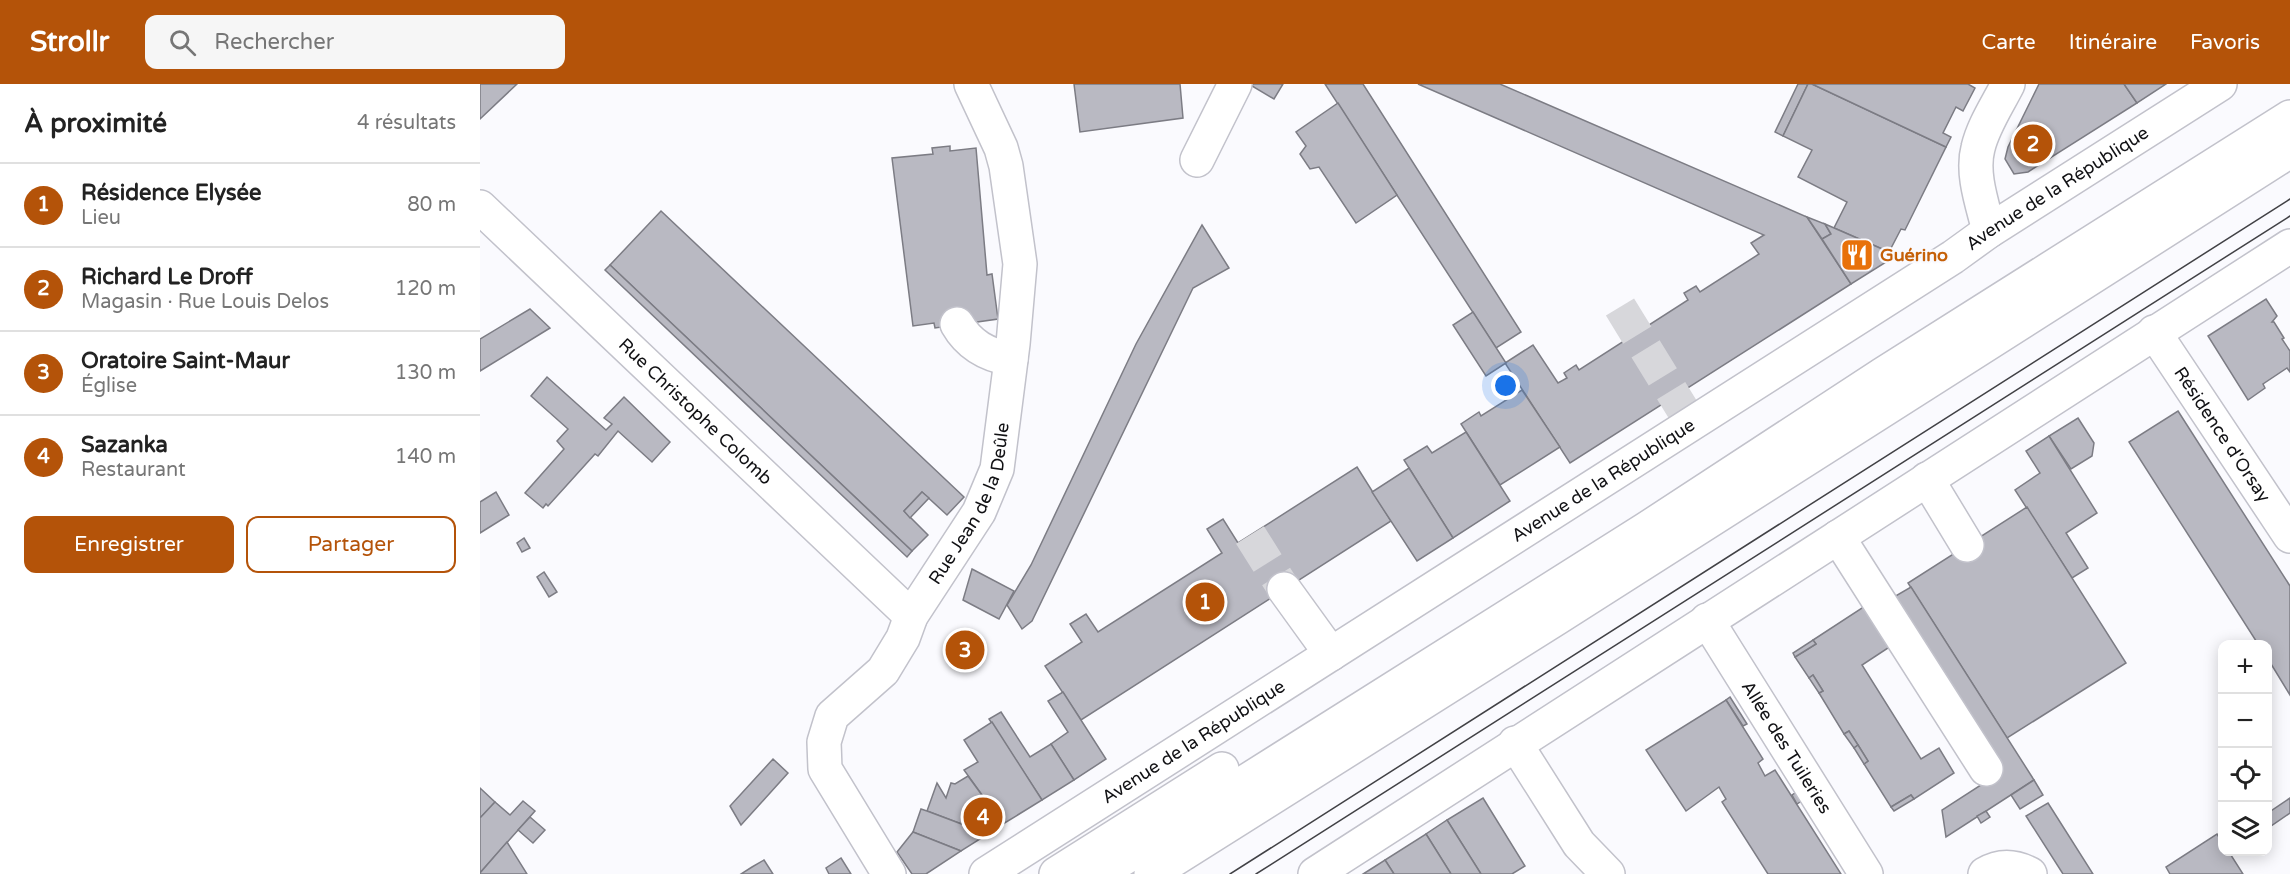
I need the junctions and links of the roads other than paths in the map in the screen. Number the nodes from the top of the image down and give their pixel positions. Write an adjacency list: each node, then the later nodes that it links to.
1 (971, 84): 13 (street, Rue Jean de la Deûle)
2 (1235, 84): 7 (street)
3 (2008, 84): 9 (street)
4 (2220, 84): 9 (street, Avenue de la République)
5 (2290, 117): 15 (street)
6 (2290, 150): 25 (street)
7 (1197, 160)
8 (480, 207): 20 (street, Rue Christophe Colomb)
9 (1989, 231): 22 (street, Avenue de la République)
10 (2290, 246): 12 (street)
11 (957, 324): 13 (street)
12 (2154, 332): 14 (street); 16 (street, Résidence d'Orsay)
13 (1011, 359): 20 (street, Rue Jean de la Deûle)
14 (1927, 478): 17 (street); 18 (street)
15 (1646, 529): 28 (street); 29 (street)
16 (2290, 536)
17 (1838, 537): 21 (street); 24 (street)
18 (1967, 546)
19 (1284, 590): 22 (street)
20 (911, 616): 26 (street, Rue Jean de la Deûle)
21 (1707, 620): 23 (street); 34 (street, Allée des Tuileries)
22 (1331, 654): 27 (street, Avenue de la République)
23 (1515, 743): 32 (street); 33 (street)
24 (1986, 769)
25 (1230, 825): 30 (street); 31 (street)
26 (889, 874)
27 (986, 874)
28 (1056, 874)
29 (1098, 874)
30 (1151, 874)
31 (1177, 874)
32 (1315, 874)
33 (1608, 874)
34 (1866, 874)
35 (1985, 874): 36 (street)
36 (2030, 874)

